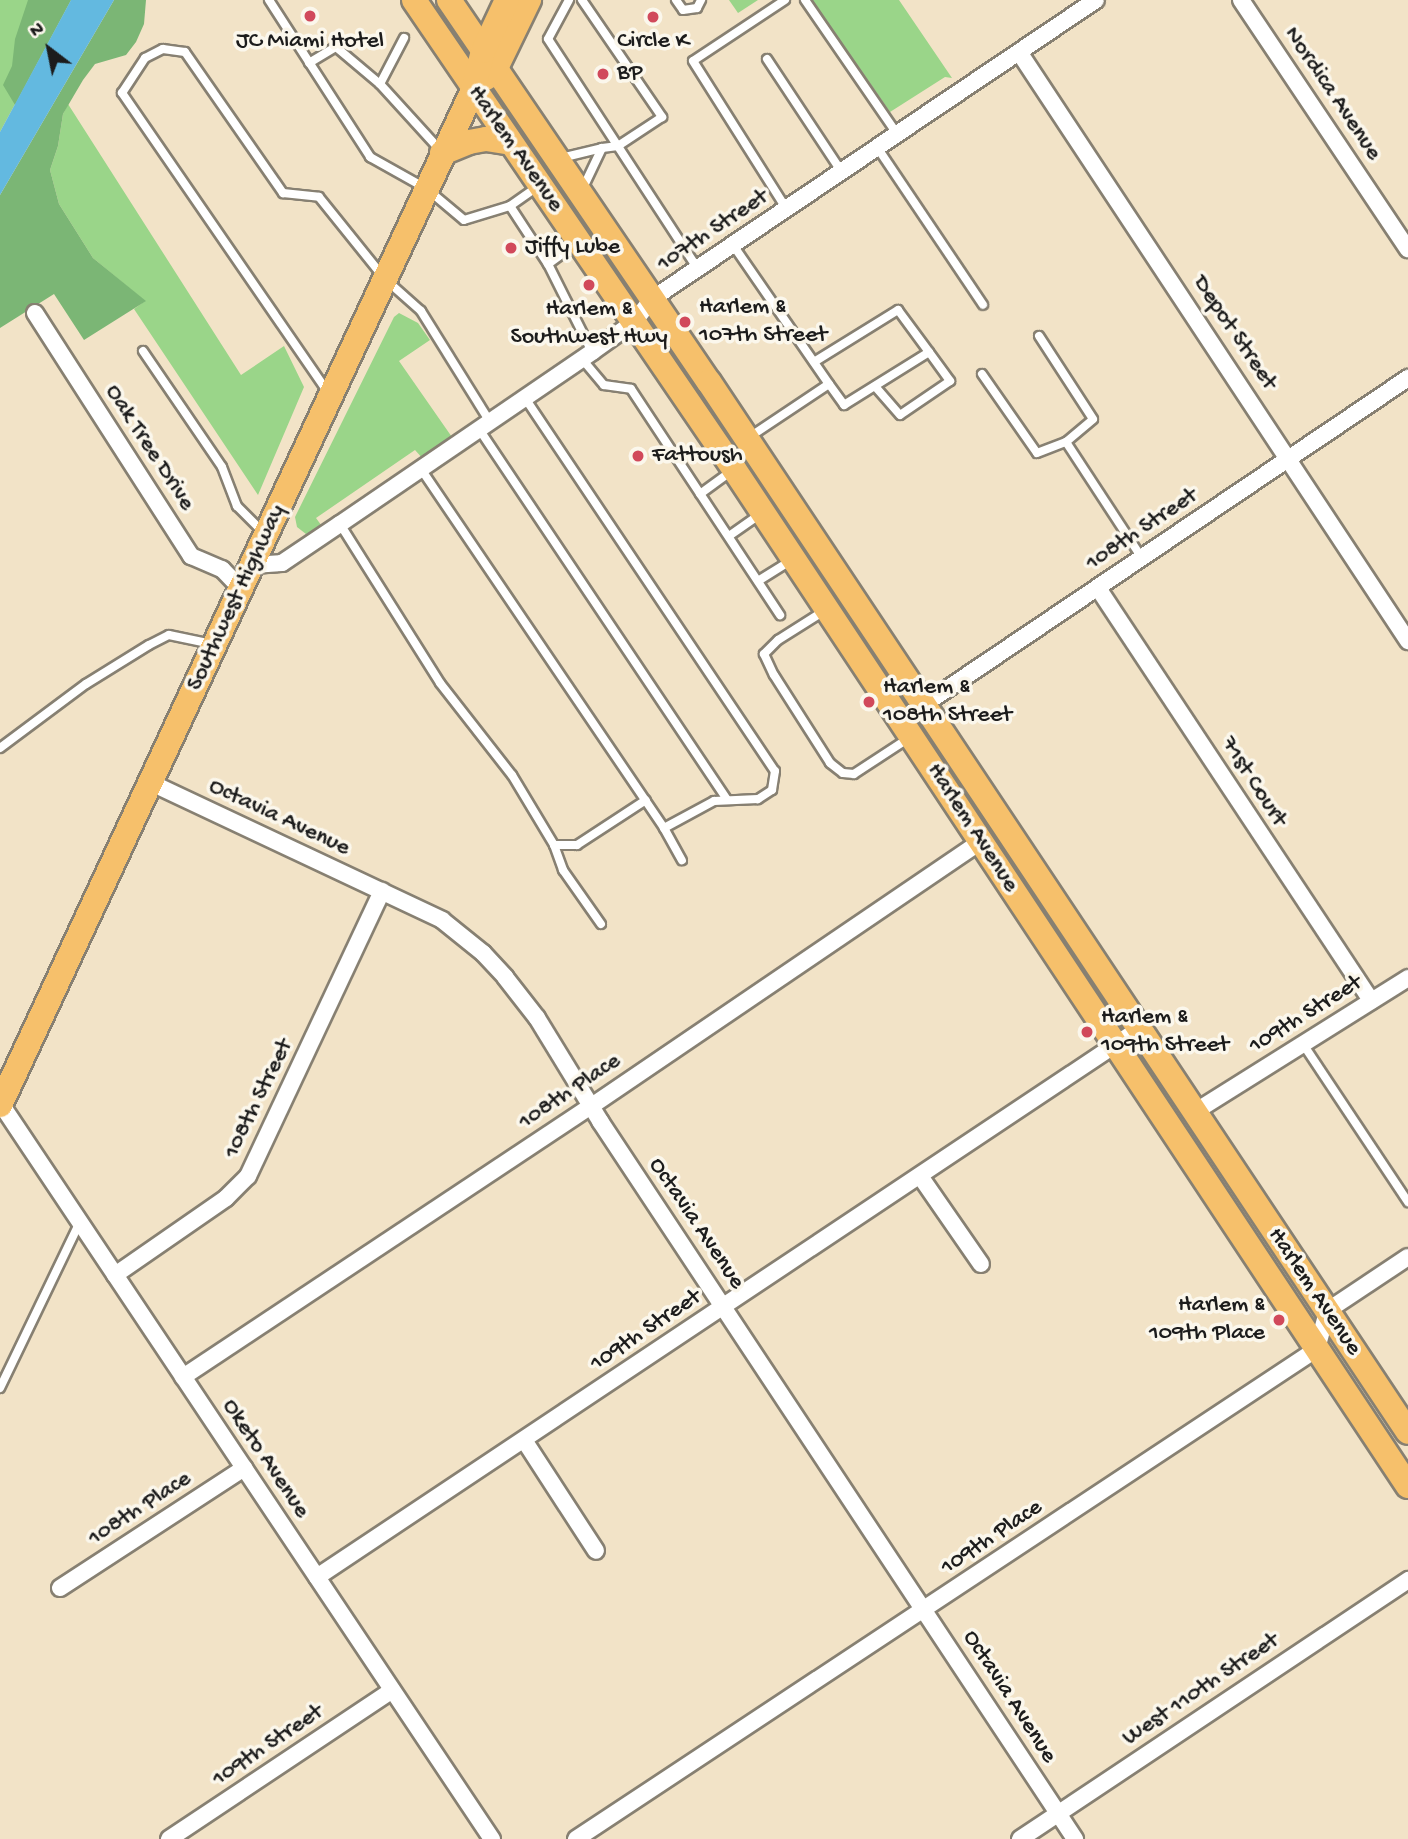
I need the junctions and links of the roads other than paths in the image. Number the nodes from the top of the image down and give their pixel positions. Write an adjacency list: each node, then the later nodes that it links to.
1 (269, 0): 18 (lane)
2 (414, 0): 20 (main road, Harlem Avenue)
3 (449, 0): 17 (main road, Harlem Avenue)
4 (507, 0): 17 (main road, Southwest Highway)
5 (529, 0): 17 (main road, Southwest Highway)
6 (569, 0): 23 (lane)
7 (582, 0): 23 (lane)
8 (676, 0): 9 (lane)
9 (701, 0)
10 (785, 0): 33 (lane)
11 (805, 0): 21 (lane)
12 (1096, 0): 15 (street, 107th Street)
13 (1241, 0): 36 (street, Nordica Avenue)
14 (404, 38): 19 (lane)
15 (1019, 52): 21 (street, 107th Street); 58 (street, Depot Street)
16 (767, 59): 28 (lane)
17 (489, 61): 20 (main road, Southwest Highway); 27 (main road, Harlem Avenue)
18 (309, 63): 19 (lane); 30 (lane)
19 (380, 83): 26 (lane)
20 (473, 90): 22 (main road, Harlem Avenue); 26 (main road, Southwest Highway)
21 (897, 134): 25 (street, 107th Street)
22 (510, 143): 26 (main road); 29 (main road, Harlem Avenue)
23 (618, 146): 24 (lane); 38 (lane)
24 (602, 148): 27 (lane); 31 (lane)
25 (877, 148): 28 (street, 107th Street); 41 (lane)
26 (442, 153): 30 (main road, Southwest Highway)
27 (558, 158): 31 (main road, Harlem Avenue)
28 (841, 172): 33 (street, 107th Street)
29 (540, 186): 32 (lane); 34 (main road, Harlem Avenue)
30 (427, 189): 32 (lane); 39 (main road, Southwest Highway)
31 (581, 192): 40 (main road, Harlem Avenue)
32 (510, 206): 37 (lane)
33 (786, 208): 35 (street, 107th Street)
34 (579, 242): 37 (lane); 43 (main road, Harlem Avenue)
35 (733, 245): 38 (street, 107th Street); 48 (lane)
36 (1408, 249)
37 (548, 264): 47 (lane)
38 (697, 268): 40 (street, 107th Street)
39 (385, 279): 53 (main road, Southwest Highway); 53 (lane); 55 (lane)
40 (652, 299): 43 (street, 107th Street); 56 (main road, Harlem Avenue)
41 (983, 305)
42 (35, 313): 71 (street, Oak Tree Drive)
43 (634, 321): 47 (street, 107th Street); 60 (main road, Harlem Avenue)
44 (1039, 336): 57 (lane)
45 (143, 351): 64 (lane)
46 (929, 352): 48 (lane); 52 (lane); 52 (lane)
47 (587, 356): 54 (street, 107th Street); 61 (lane)
48 (814, 362): 51 (lane)
49 (982, 374): 57 (lane)
50 (1408, 378): 58 (street, 108th Street)
51 (829, 384): 52 (lane); 56 (lane)
52 (875, 386)
53 (331, 397): 64 (main road, Southwest Highway)
54 (525, 398): 55 (street, 107th Street); 81 (lane)
55 (484, 426): 59 (street, 107th Street); 81 (lane)
56 (747, 439): 76 (main road, Harlem Avenue)
57 (1066, 442): 67 (lane)
58 (1289, 458): 67 (street, 108th Street); 74 (street, Depot Street)
59 (421, 469): 63 (street, 107th Street); 80 (lane)
60 (734, 470): 61 (lane); 62 (main road, Harlem Avenue)
61 (700, 494): 65 (lane)
62 (762, 513): 65 (lane); 66 (main road, Harlem Avenue)
63 (340, 524): 68 (street, 107th Street); 84 (lane)
64 (267, 535): 68 (main road, Southwest Highway)
65 (729, 536): 69 (lane)
66 (793, 558): 69 (lane); 72 (main road, Harlem Avenue)
67 (1142, 558): 70 (street, 108th Street)
68 (253, 565): 71 (main road, Southwest Highway)
69 (758, 581): 73 (lane)
70 (1098, 588): 76 (street, 108th Street); 89 (street, 71st Court)
71 (242, 590): 75 (main road, Southwest Highway)
72 (827, 609): 77 (main road, Harlem Avenue); 77 (lane)
73 (780, 615)
74 (1408, 641)
75 (215, 645): 78 (lane); 79 (main road, Southwest Highway)
76 (924, 705): 77 (street, 108th Street); 90 (main road, Harlem Avenue)
77 (906, 728): 83 (main road, Harlem Avenue)
78 (0, 748)
79 (149, 782): 86 (street, Octavia Avenue); 93 (main road, Southwest Highway)
80 (646, 800): 82 (lane); 84 (lane)
81 (726, 800): 82 (lane)
82 (664, 828): 85 (lane)
83 (981, 841): 92 (main road, Harlem Avenue); 94 (street, 108th Place)
84 (554, 845): 87 (lane)
85 (682, 860)
86 (383, 891): 94 (street, Octavia Avenue); 101 (street, 108th Street)
87 (601, 924)
88 (1408, 978): 89 (street, 109th Street)
89 (1371, 1001): 91 (street, 109th Street)
90 (1139, 1029): 92 (street, 109th Street); 95 (main road, Harlem Avenue)
91 (1303, 1044): 95 (street, 109th Street); 97 (lane)
92 (1116, 1045): 96 (street, 109th Street); 104 (main road, Harlem Avenue)
93 (0, 1105): 98 (street, Oketo Avenue)
94 (593, 1105): 102 (street, Octavia Avenue); 107 (street, 108th Place)
95 (1193, 1112): 103 (main road, Harlem Avenue)
96 (920, 1176): 100 (street); 102 (street, 109th Street)
97 (1408, 1202)
98 (80, 1222): 101 (street, Oketo Avenue); 106 (lane)
99 (1408, 1257): 103 (street)
100 (981, 1265)
101 (115, 1275): 107 (street, Oketo Avenue)
102 (724, 1306): 110 (street, 109th Street); 117 (street, Octavia Avenue)
103 (1327, 1311): 104 (street); 109 (main road, Harlem Avenue)
104 (1317, 1349): 112 (main road, Harlem Avenue); 117 (street, 109th Place)
105 (0, 1363): 106 (lane)
106 (10, 1368): 108 (lane)
107 (183, 1377): 111 (street, Oketo Avenue)
108 (0, 1388)
109 (1408, 1432)
110 (524, 1440): 113 (street); 114 (street, 109th Street)
111 (244, 1468): 114 (street, Oketo Avenue); 116 (street, 108th Place)
112 (1408, 1486)
113 (596, 1551)
114 (317, 1577): 118 (street, Oketo Avenue)
115 (1408, 1580): 119 (street, West 110th Street)
116 (60, 1588)
117 (924, 1610): 119 (street, Octavia Avenue); 122 (street, 109th Place)
118 (393, 1690): 120 (street, 109th Street); 121 (street, Oketo Avenue)
119 (1058, 1813): 123 (street, West 110th Street); 124 (street, Octavia Avenue)
120 (169, 1839)
121 (492, 1839)
122 (576, 1839)
123 (1020, 1839)
124 (1075, 1839)

